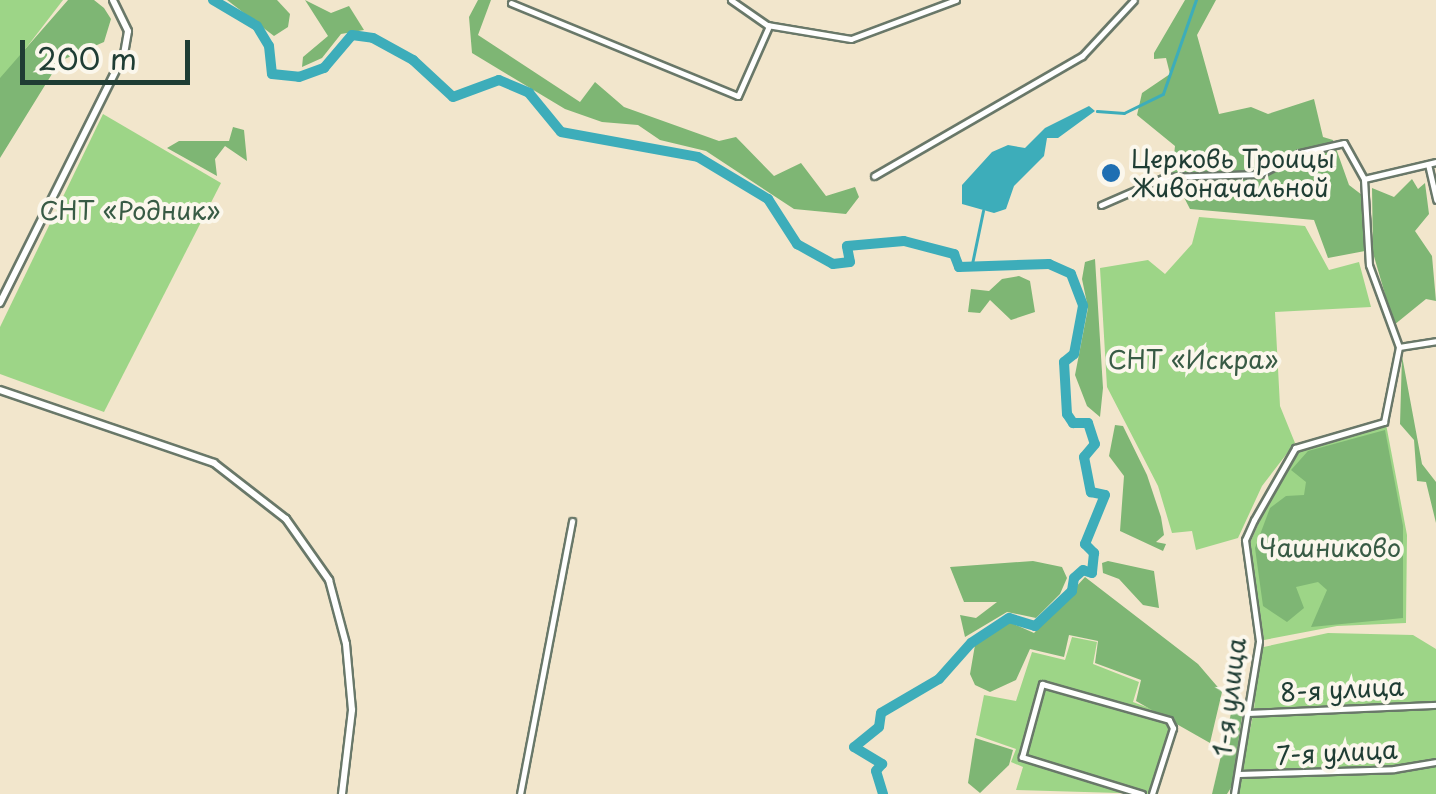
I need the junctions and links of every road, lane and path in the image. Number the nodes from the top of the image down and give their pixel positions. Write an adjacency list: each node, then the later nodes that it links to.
1 (112, 0): 13 (street)
2 (732, 0): 6 (street)
3 (956, 0): 6 (street)
4 (1134, 0): 9 (street)
5 (512, 3): 6 (street)
6 (769, 26)
7 (1436, 162): 8 (street)
8 (1428, 163): 10 (street); 11 (street)
9 (874, 176)
10 (1364, 179): 12 (street); 15 (street)
11 (1436, 200)
12 (1102, 206)
13 (0, 303)
14 (1436, 340): 15 (street)
15 (1399, 347): 19 (street, 1-я улица)
16 (0, 390): 22 (street)
17 (572, 521): 23 (street)
18 (1436, 705): 19 (street, 8-я улица)
19 (1250, 713): 21 (street, 1-я улица)
20 (1436, 762): 21 (street, 7-я улица)
21 (1239, 774): 26 (street, 1-я улица)
22 (342, 794)
23 (520, 794)
24 (1142, 794): 25 (street)
25 (1152, 794)
26 (1234, 794)

